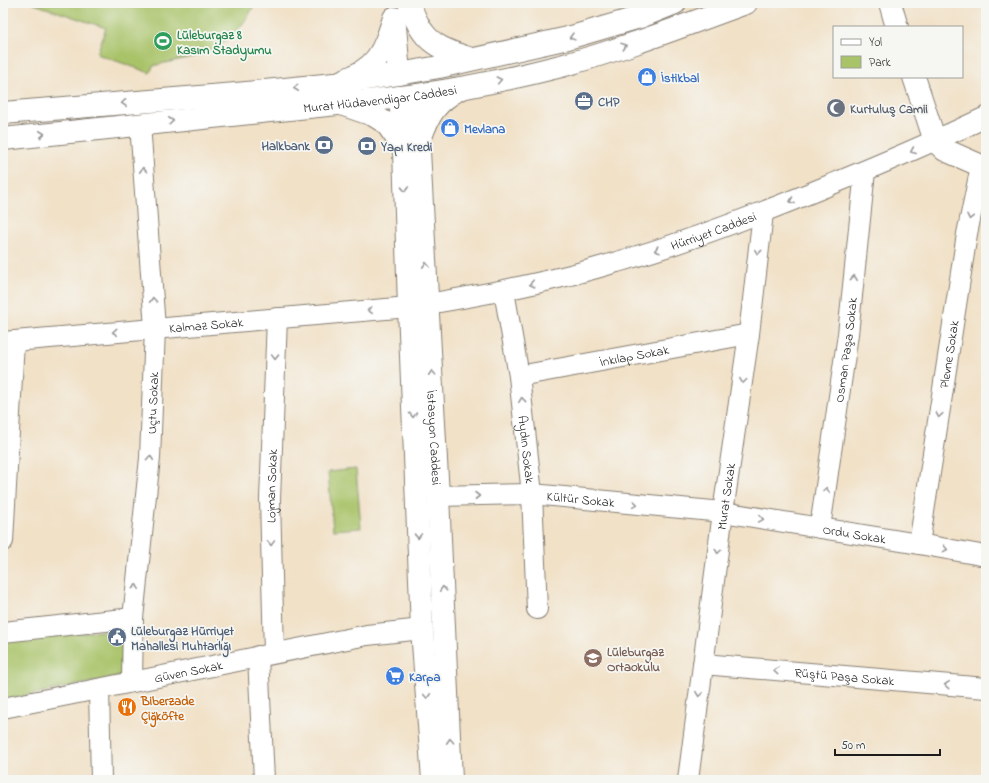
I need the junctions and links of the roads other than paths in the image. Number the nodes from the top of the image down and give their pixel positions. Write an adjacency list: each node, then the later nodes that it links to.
1 (676, 3): 6 (main road, Murat Hüdavendigar Caddesi, one-way to 6)
2 (746, 3): 9 (main road, Murat Hüdavendigar Caddesi, one-way to 2)
3 (890, 3): 5 (main road)
4 (402, 8): 6 (main road); 7 (main road); 10 (main road)
5 (897, 26)
6 (471, 59): 7 (main road, Murat Hüdavendigar Caddesi)
7 (406, 72): 10 (main road, Murat Hüdavendigar Caddesi); 11 (main road, İstasyon Caddesi)
8 (914, 78): 16 (main road)
9 (461, 88): 11 (main road, Murat Hüdavendigar Caddesi); 17 (main road)
10 (338, 94): 11 (main road, Murat Hüdavendigar Caddesi); 12 (main road, Murat Hüdavendigar Caddesi, one-way to 12); 14 (main road, Murat Hüdavendigar Caddesi, one-way to 10); 17 (main road)
11 (408, 96): 17 (main road, İstasyon Caddesi)
12 (3, 113)
13 (986, 117): 16 (street, Hürriyet Caddesi)
14 (140, 124): 15 (main road, Murat Hüdavendigar Caddesi, one-way to 14); 24 (street, Uçtu Sokak, one-way to 14)
15 (3, 139)
16 (935, 141): 18 (main road); 19 (street, Hürriyet Caddesi, one-way to 19)
17 (411, 147): 22 (main road, İstasyon Caddesi)
18 (983, 167): 34 (street, Plevne Sokak, one-way to 34)
19 (865, 171): 20 (street, Hürriyet Caddesi, one-way to 20); 32 (street, Osman Paşa Sokak, one-way to 19)
20 (763, 213): 21 (street, Hürriyet Caddesi, one-way to 21); 25 (street, Murat Sokak, one-way to 25)
21 (504, 291): 22 (street, Hürriyet Caddesi); 27 (street, Aydın Sokak)
22 (418, 305): 23 (street, Kalmaz Sokak, one-way to 23); 29 (main road, İstasyon Caddesi, one-way to 22); 30 (main road, İstasyon Caddesi, one-way to 30)
23 (277, 318): 24 (street, Kalmaz Sokak); 41 (street, Lojman Sokak, one-way to 41)
24 (155, 328): 26 (street, Kalmaz Sokak, one-way to 26); 37 (street, Uçtu Sokak, one-way to 24)
25 (750, 334): 27 (street, İnkılap Sokak); 31 (street, Murat Sokak, one-way to 31)
26 (8, 342): 33 (street)
27 (519, 376): 28 (street, Aydın Sokak, one-way to 27)
28 (532, 494): 29 (street, Kültür Sokak, one-way to 28); 31 (street, Kültür Sokak, one-way to 31); 36 (street, Aydın Sokak)
29 (438, 496): 30 (main road); 38 (main road, İstasyon Caddesi, one-way to 29)
30 (417, 497): 39 (main road, İstasyon Caddesi, one-way to 39)
31 (723, 512): 32 (street, Ordu Sokak, one-way to 32); 42 (street, Murat Sokak, one-way to 42)
32 (820, 528): 34 (street, Ordu Sokak)
33 (3, 541)
34 (919, 544): 35 (street, Ordu Sokak, one-way to 35)
35 (986, 556)
36 (537, 609)
37 (133, 618): 40 (street); 43 (street, Uçtu Sokak)
38 (444, 628): 39 (main road); 50 (main road, İstasyon Caddesi, one-way to 38)
39 (422, 629): 41 (street, Güven Sokak); 49 (main road, İstasyon Caddesi, one-way to 49)
40 (3, 632)
41 (266, 654): 43 (street, Güven Sokak); 48 (street, Lojman Sokak)
42 (703, 664): 44 (street, Rüştü Paşa Sokak, one-way to 42); 51 (street, Murat Sokak, one-way to 51)
43 (132, 682): 45 (street, Güven Sokak)
44 (986, 688)
45 (99, 689): 46 (street, Güven Sokak); 47 (street)
46 (3, 708)
47 (101, 780)
48 (264, 780)
49 (433, 780)
50 (451, 780)
51 (688, 780)

